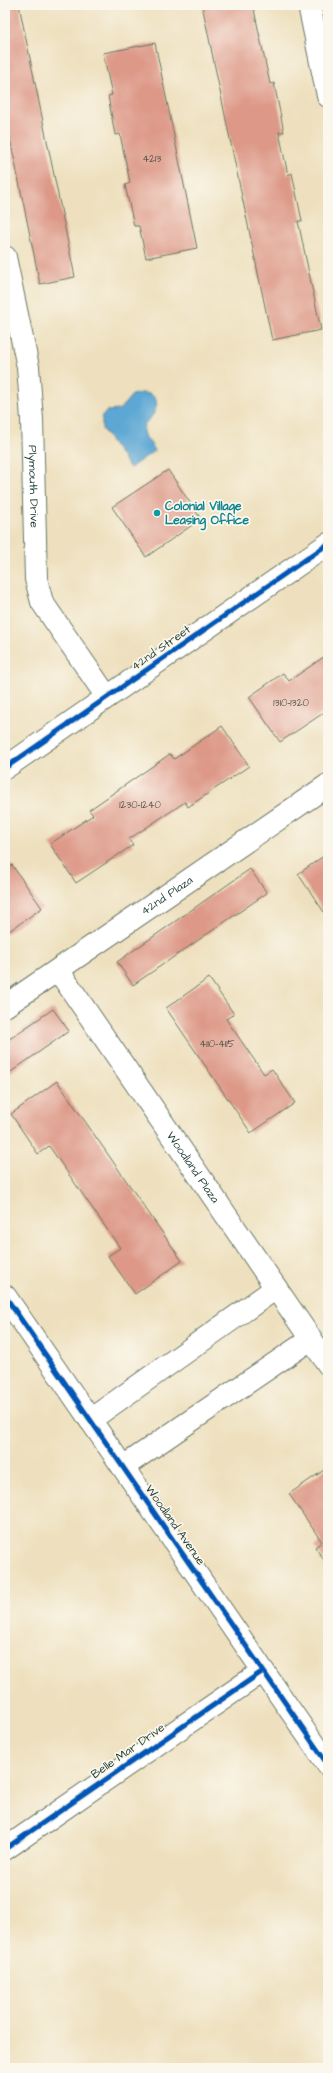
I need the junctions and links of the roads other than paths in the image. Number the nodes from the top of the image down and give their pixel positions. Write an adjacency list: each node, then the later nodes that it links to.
1 (309, 5): 2 (street)
2 (328, 96)
3 (5, 257): 5 (street, Plymouth Drive)
4 (328, 544): 5 (street, 42nd Street)
5 (107, 697): 6 (street, 42nd Street)
6 (5, 768)
7 (328, 786): 8 (street, 42nd Plaza)
8 (58, 970): 9 (street, 42nd Plaza); 10 (street, Woodland Plaza)
9 (5, 1006)
10 (276, 1288): 12 (street, Woodland Plaza); 14 (street)
11 (5, 1296): 14 (street, Woodland Avenue)
12 (311, 1339): 13 (street, Woodland Plaza); 15 (street)
13 (328, 1364)
14 (90, 1420): 15 (street, Woodland Avenue)
15 (123, 1468): 16 (street, Woodland Avenue)
16 (263, 1671): 17 (street, Woodland Avenue); 18 (street, Belle Mar Drive)
17 (328, 1766)
18 (5, 1849)

